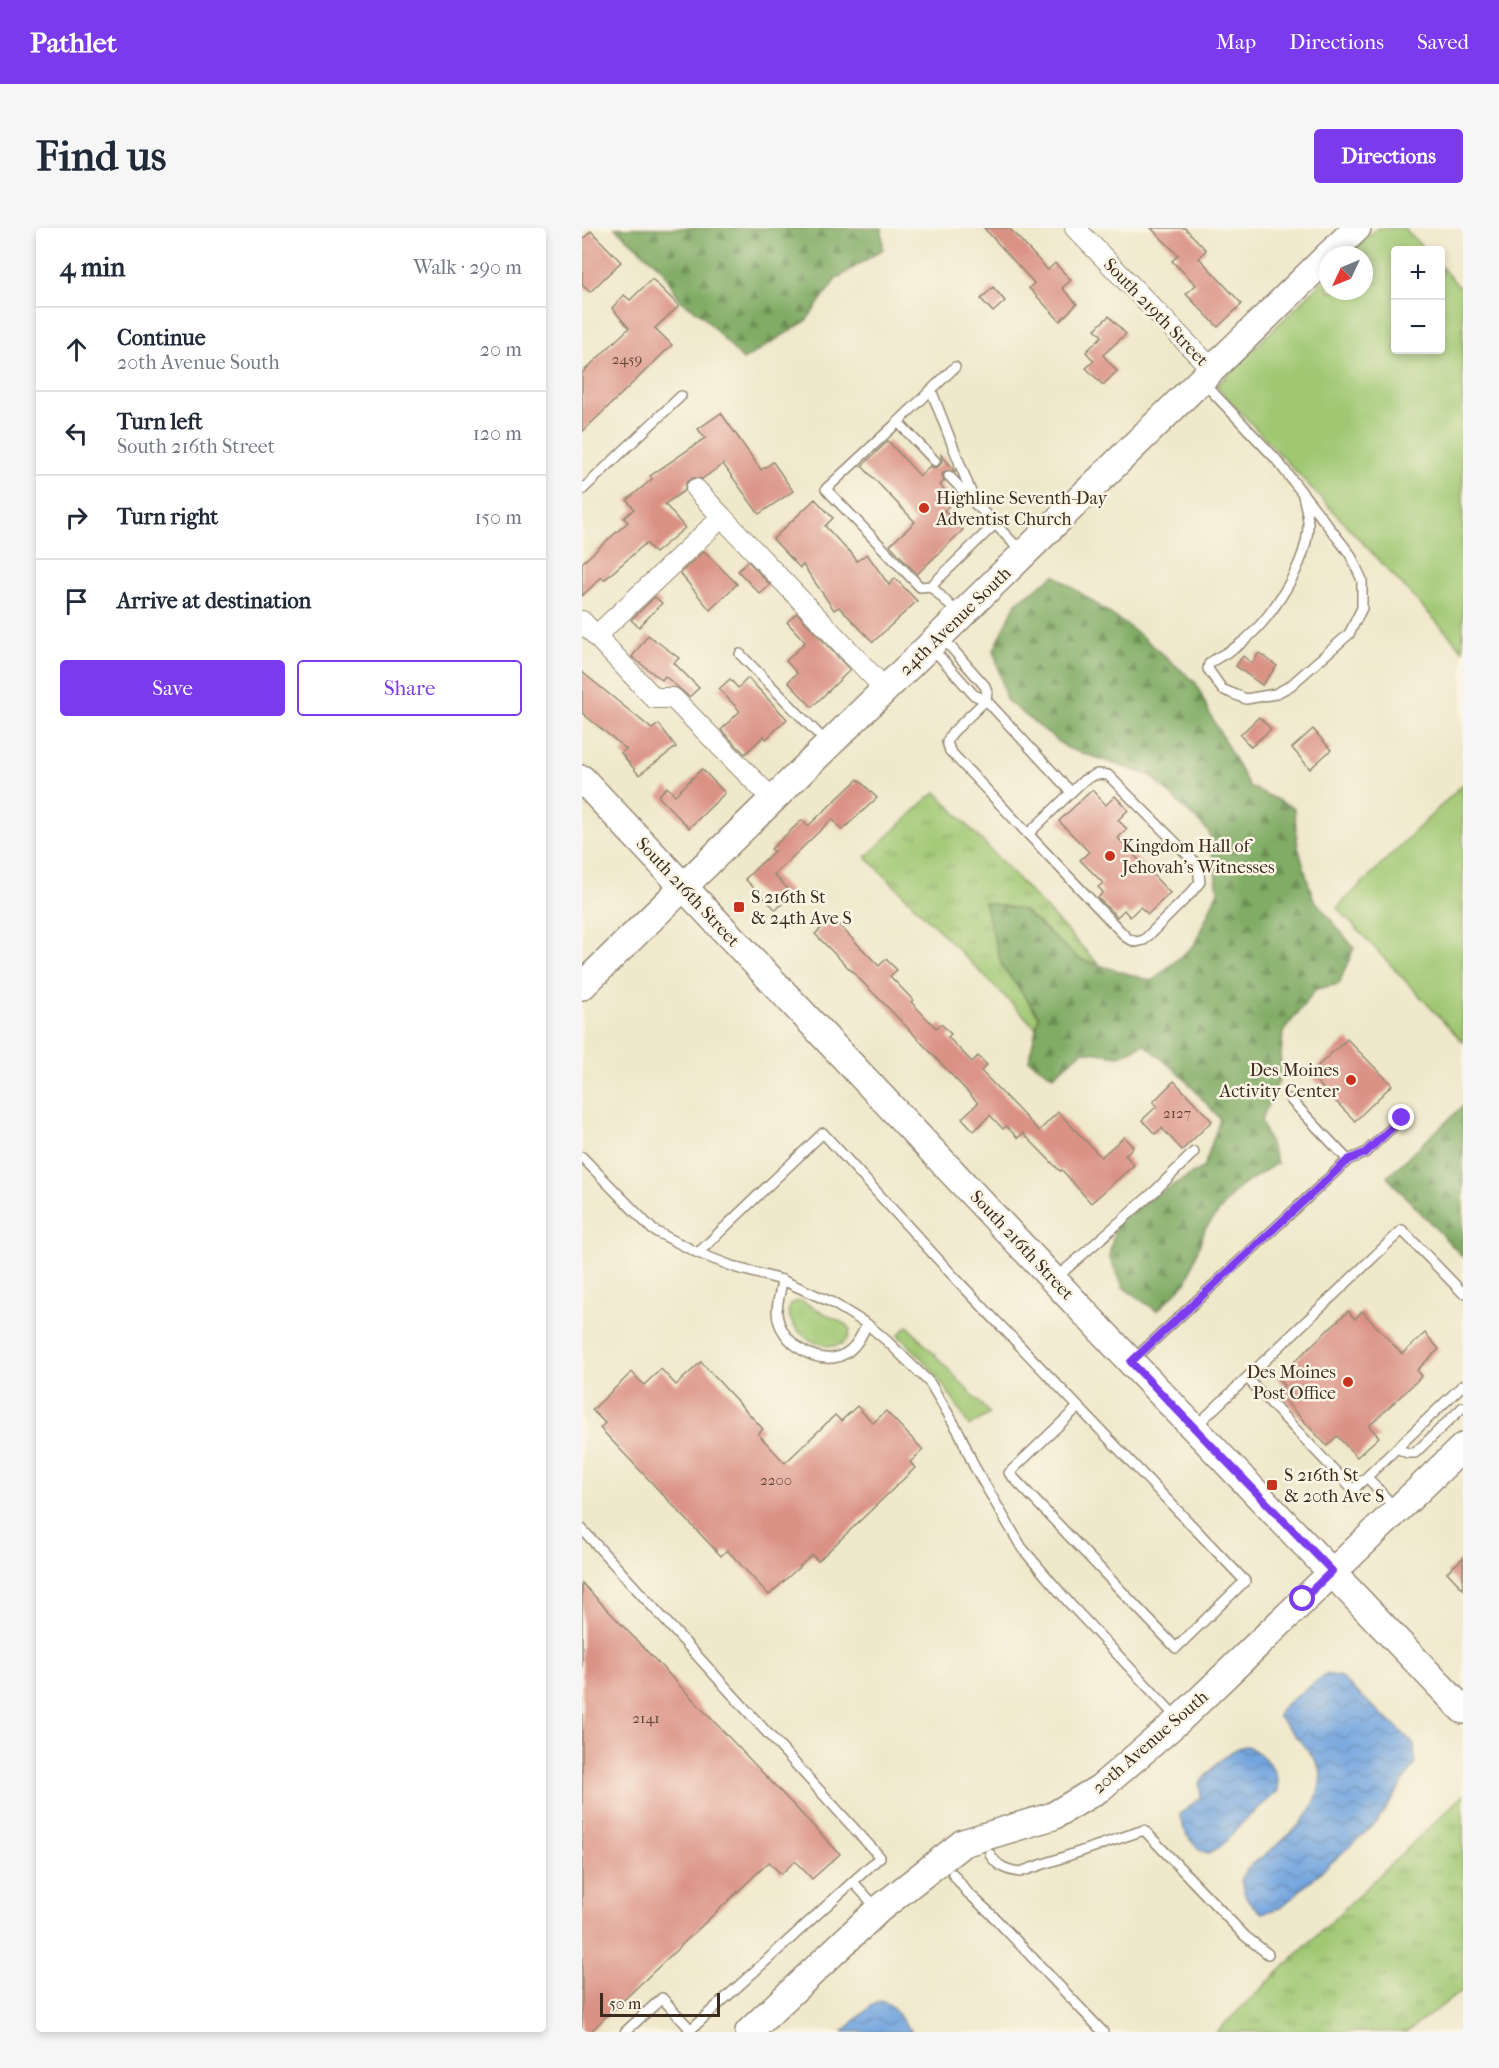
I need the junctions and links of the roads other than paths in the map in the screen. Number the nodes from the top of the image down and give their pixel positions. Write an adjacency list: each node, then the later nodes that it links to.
1 (1075, 228): 6 (street, South 219th Street)
2 (1356, 228): 3 (street, 24th Avenue South)
3 (1338, 246)
4 (1319, 265): 6 (street, 24th Avenue South)
5 (955, 368): 7 (lane)
6 (1207, 375): 14 (lane); 18 (street, 24th Avenue South)
7 (931, 390): 9 (lane); 15 (lane)
8 (681, 396): 13 (lane)
9 (897, 422): 10 (lane); 19 (lane)
10 (935, 461)
11 (949, 476): 15 (lane)
12 (696, 489): 16 (street)
13 (582, 490)
14 (1304, 496): 14 (lane)
15 (976, 505): 17 (lane)
16 (722, 517): 22 (street); 25 (street)
17 (995, 524): 18 (lane); 19 (lane)
18 (1023, 554): 20 (street, 24th Avenue South)
19 (931, 586): 20 (lane)
20 (960, 616): 23 (street, 24th Avenue South)
21 (582, 621): 22 (street)
22 (596, 636): 30 (street)
23 (935, 640): 25 (street, 24th Avenue South); 26 (lane); 26 (lane)
24 (740, 654): 27 (lane)
25 (885, 689): 27 (street, 24th Avenue South)
26 (986, 700): 29 (lane); 31 (lane)
27 (828, 744): 30 (street, 24th Avenue South)
28 (582, 779): 32 (street, South 216th Street)
29 (1071, 792): 31 (lane); 31 (lane)
30 (772, 799): 32 (street, 24th Avenue South)
31 (1028, 834)
32 (682, 887): 33 (street, 24th Avenue South); 40 (street, South 216th Street)
33 (582, 986)
34 (1290, 1099): 38 (lane)
35 (1402, 1118): 38 (lane)
36 (1194, 1152): 40 (lane)
37 (582, 1157): 39 (lane)
38 (1348, 1160): 44 (lane)
39 (698, 1253): 41 (lane); 47 (lane)
40 (1054, 1279): 44 (street, South 216th Street)
41 (782, 1280): 43 (lane); 43 (lane)
42 (1463, 1293): 45 (lane)
43 (867, 1324): 57 (lane)
44 (1131, 1362): 49 (street, South 216th Street)
45 (1246, 1378): 49 (lane); 52 (lane)
46 (1463, 1385): 51 (lane)
47 (1078, 1407): 47 (lane)
48 (1463, 1407): 51 (lane)
49 (1194, 1428): 55 (street, South 216th Street)
50 (1463, 1447): 53 (street, 20th Avenue South)
51 (1397, 1448): 52 (lane)
52 (1366, 1477): 53 (lane)
53 (1397, 1509): 55 (street, 20th Avenue South)
54 (582, 1529): 60 (lane)
55 (1332, 1571): 56 (street, South 216th Street); 57 (street, 20th Avenue South)
56 (1463, 1710)
57 (1179, 1720): 61 (street, 20th Avenue South)
58 (990, 1854): 62 (lane)
59 (953, 1874): 66 (lane)
60 (853, 1882): 61 (lane); 63 (lane)
61 (878, 1910): 65 (street, 20th Avenue South)
62 (1268, 1954)
63 (689, 2031): 64 (lane)
64 (625, 2032)
65 (749, 2032)
66 (1103, 2032)

